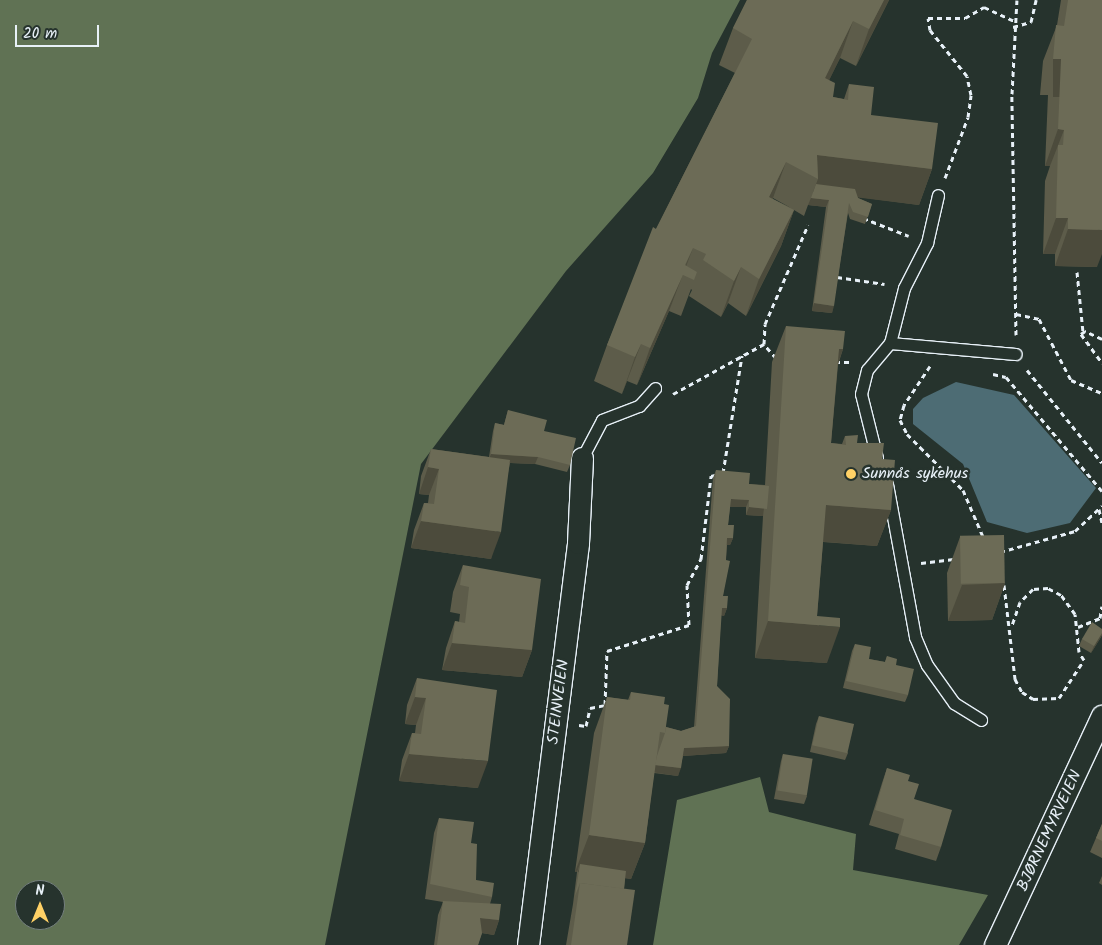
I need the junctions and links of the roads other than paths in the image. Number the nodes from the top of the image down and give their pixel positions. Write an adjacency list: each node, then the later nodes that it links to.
1 (938, 196): 2 (lane)
2 (890, 343): 3 (lane); 7 (lane)
3 (1016, 354)
4 (655, 388): 5 (lane)
5 (582, 458): 8 (street, STEINVEIEN)
6 (1102, 716): 9 (street, BJØRNEMYRVEIEN)
7 (981, 720)
8 (528, 945)
9 (995, 945)

